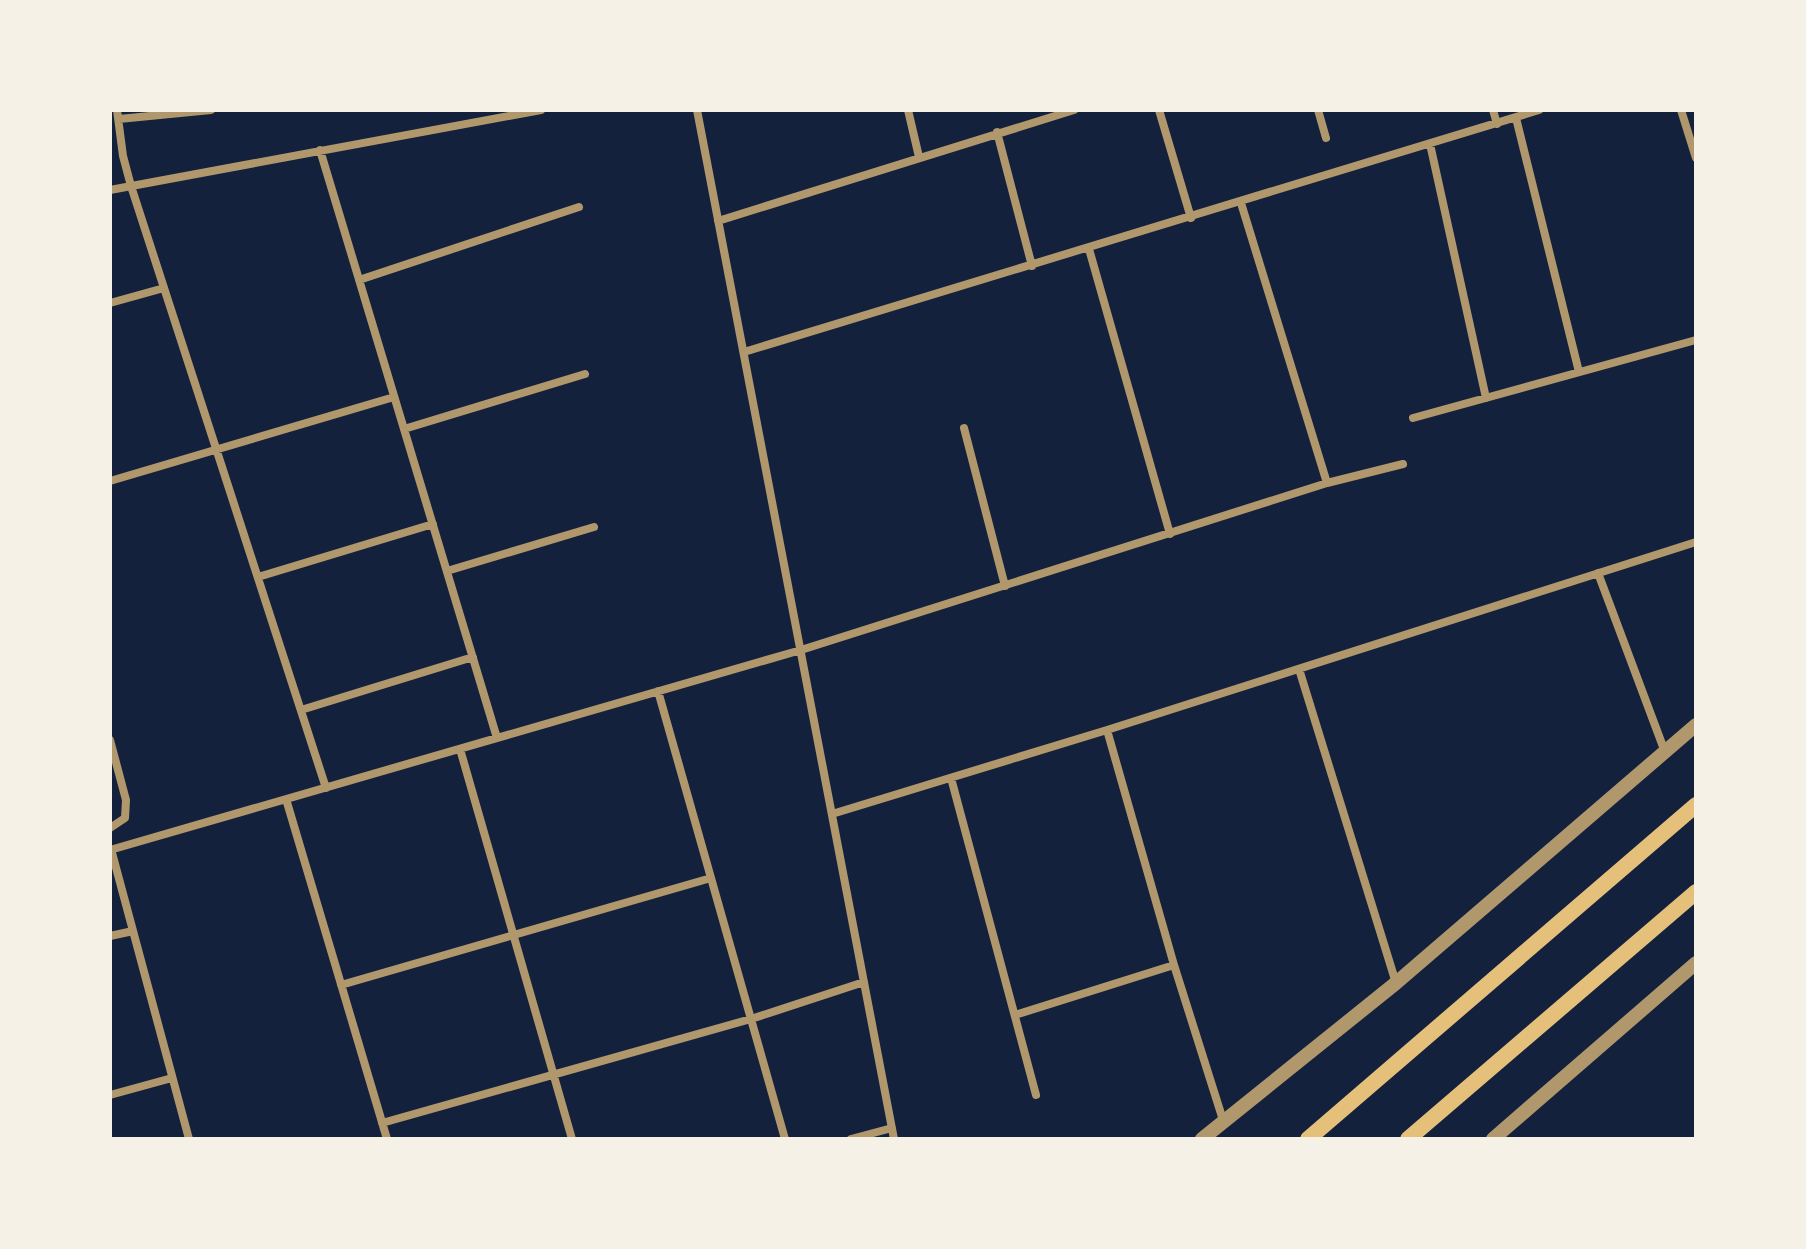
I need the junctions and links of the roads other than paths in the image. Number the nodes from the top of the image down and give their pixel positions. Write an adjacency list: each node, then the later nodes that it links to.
1 (211, 110): 11 (street)
2 (541, 110): 17 (street)
3 (697, 110): 25 (street)
4 (908, 110): 18 (street)
5 (1074, 110): 14 (street)
6 (1159, 110): 24 (street)
7 (1318, 110): 15 (street)
8 (1493, 110): 13 (street)
9 (1539, 110): 12 (street)
10 (1681, 110): 19 (street)
11 (118, 114): 20 (street)
12 (1516, 118): 13 (street); 33 (street)
13 (1497, 124): 16 (street)
14 (997, 132): 18 (street); 27 (street)
15 (1326, 138)
16 (1430, 144): 22 (street); 36 (street)
17 (320, 150): 20 (street); 28 (street)
18 (919, 157): 25 (street)
19 (1696, 158)
20 (131, 186): 21 (street); 29 (street)
21 (110, 190)
22 (1241, 203): 24 (street); 43 (street)
23 (579, 207): 28 (street)
24 (1191, 218): 26 (street)
25 (718, 221): 32 (street)
26 (1089, 249): 27 (street); 46 (street)
27 (1032, 266): 32 (street)
28 (359, 280): 35 (street)
29 (164, 288): 30 (street); 40 (street)
30 (110, 303)
31 (1696, 340): 33 (street)
32 (744, 352): 52 (street)
33 (1579, 372): 36 (street)
34 (585, 374): 39 (street)
35 (394, 397): 39 (street); 40 (street)
36 (1486, 398): 37 (street)
37 (1413, 418)
38 (964, 428): 51 (street)
39 (404, 429): 44 (street)
40 (217, 450): 42 (street); 50 (street)
41 (1403, 464): 43 (street)
42 (110, 481)
43 (1327, 483): 46 (street)
44 (433, 524): 48 (street); 50 (street)
45 (594, 527): 48 (street)
46 (1170, 534): 51 (street)
47 (1696, 542): 49 (street)
48 (447, 571): 53 (street)
49 (1598, 573): 54 (street); 62 (street)
50 (258, 577): 56 (street)
51 (1005, 586): 52 (street)
52 (801, 650): 55 (street); 67 (street)
53 (473, 657): 56 (street); 59 (street)
54 (1299, 669): 58 (street); 78 (street)
55 (658, 691): 59 (street); 70 (street)
56 (301, 710): 64 (street)
57 (1696, 725): 62 (street)
58 (1107, 730): 63 (street); 76 (street)
59 (497, 738): 61 (street)
60 (110, 740): 68 (street)
61 (460, 749): 64 (street); 74 (street)
62 (1665, 752): 78 (street)
63 (951, 778): 67 (street); 80 (street)
64 (326, 788): 65 (street)
65 (286, 799): 69 (street); 79 (street)
66 (1696, 805): 96 (main road)
67 (832, 814): 77 (street)
68 (110, 828)
69 (110, 849): 72 (street)
70 (711, 878): 74 (street); 81 (street)
71 (1696, 892): 97 (main road)
72 (133, 931): 73 (street); 83 (street)
73 (110, 936)
74 (514, 937): 79 (street); 82 (street)
75 (1696, 963): 98 (street)
76 (1174, 965): 80 (street); 86 (street)
77 (864, 982): 81 (street); 88 (street)
78 (1396, 983): 86 (street)
79 (341, 985): 87 (street)
80 (1015, 1015): 85 (street)
81 (751, 1019): 82 (street); 92 (street)
82 (554, 1077): 87 (street); 91 (street)
83 (172, 1078): 84 (street); 89 (street)
84 (110, 1095)
85 (1036, 1095)
86 (1223, 1120): 95 (street)
87 (382, 1123): 90 (street)
88 (892, 1128): 93 (street); 94 (street)
89 (189, 1139)
90 (387, 1139)
91 (572, 1139)
92 (785, 1139)
93 (851, 1139)
94 (894, 1139)
95 (1202, 1139)
96 (1308, 1139)
97 (1408, 1139)
98 (1493, 1139)

